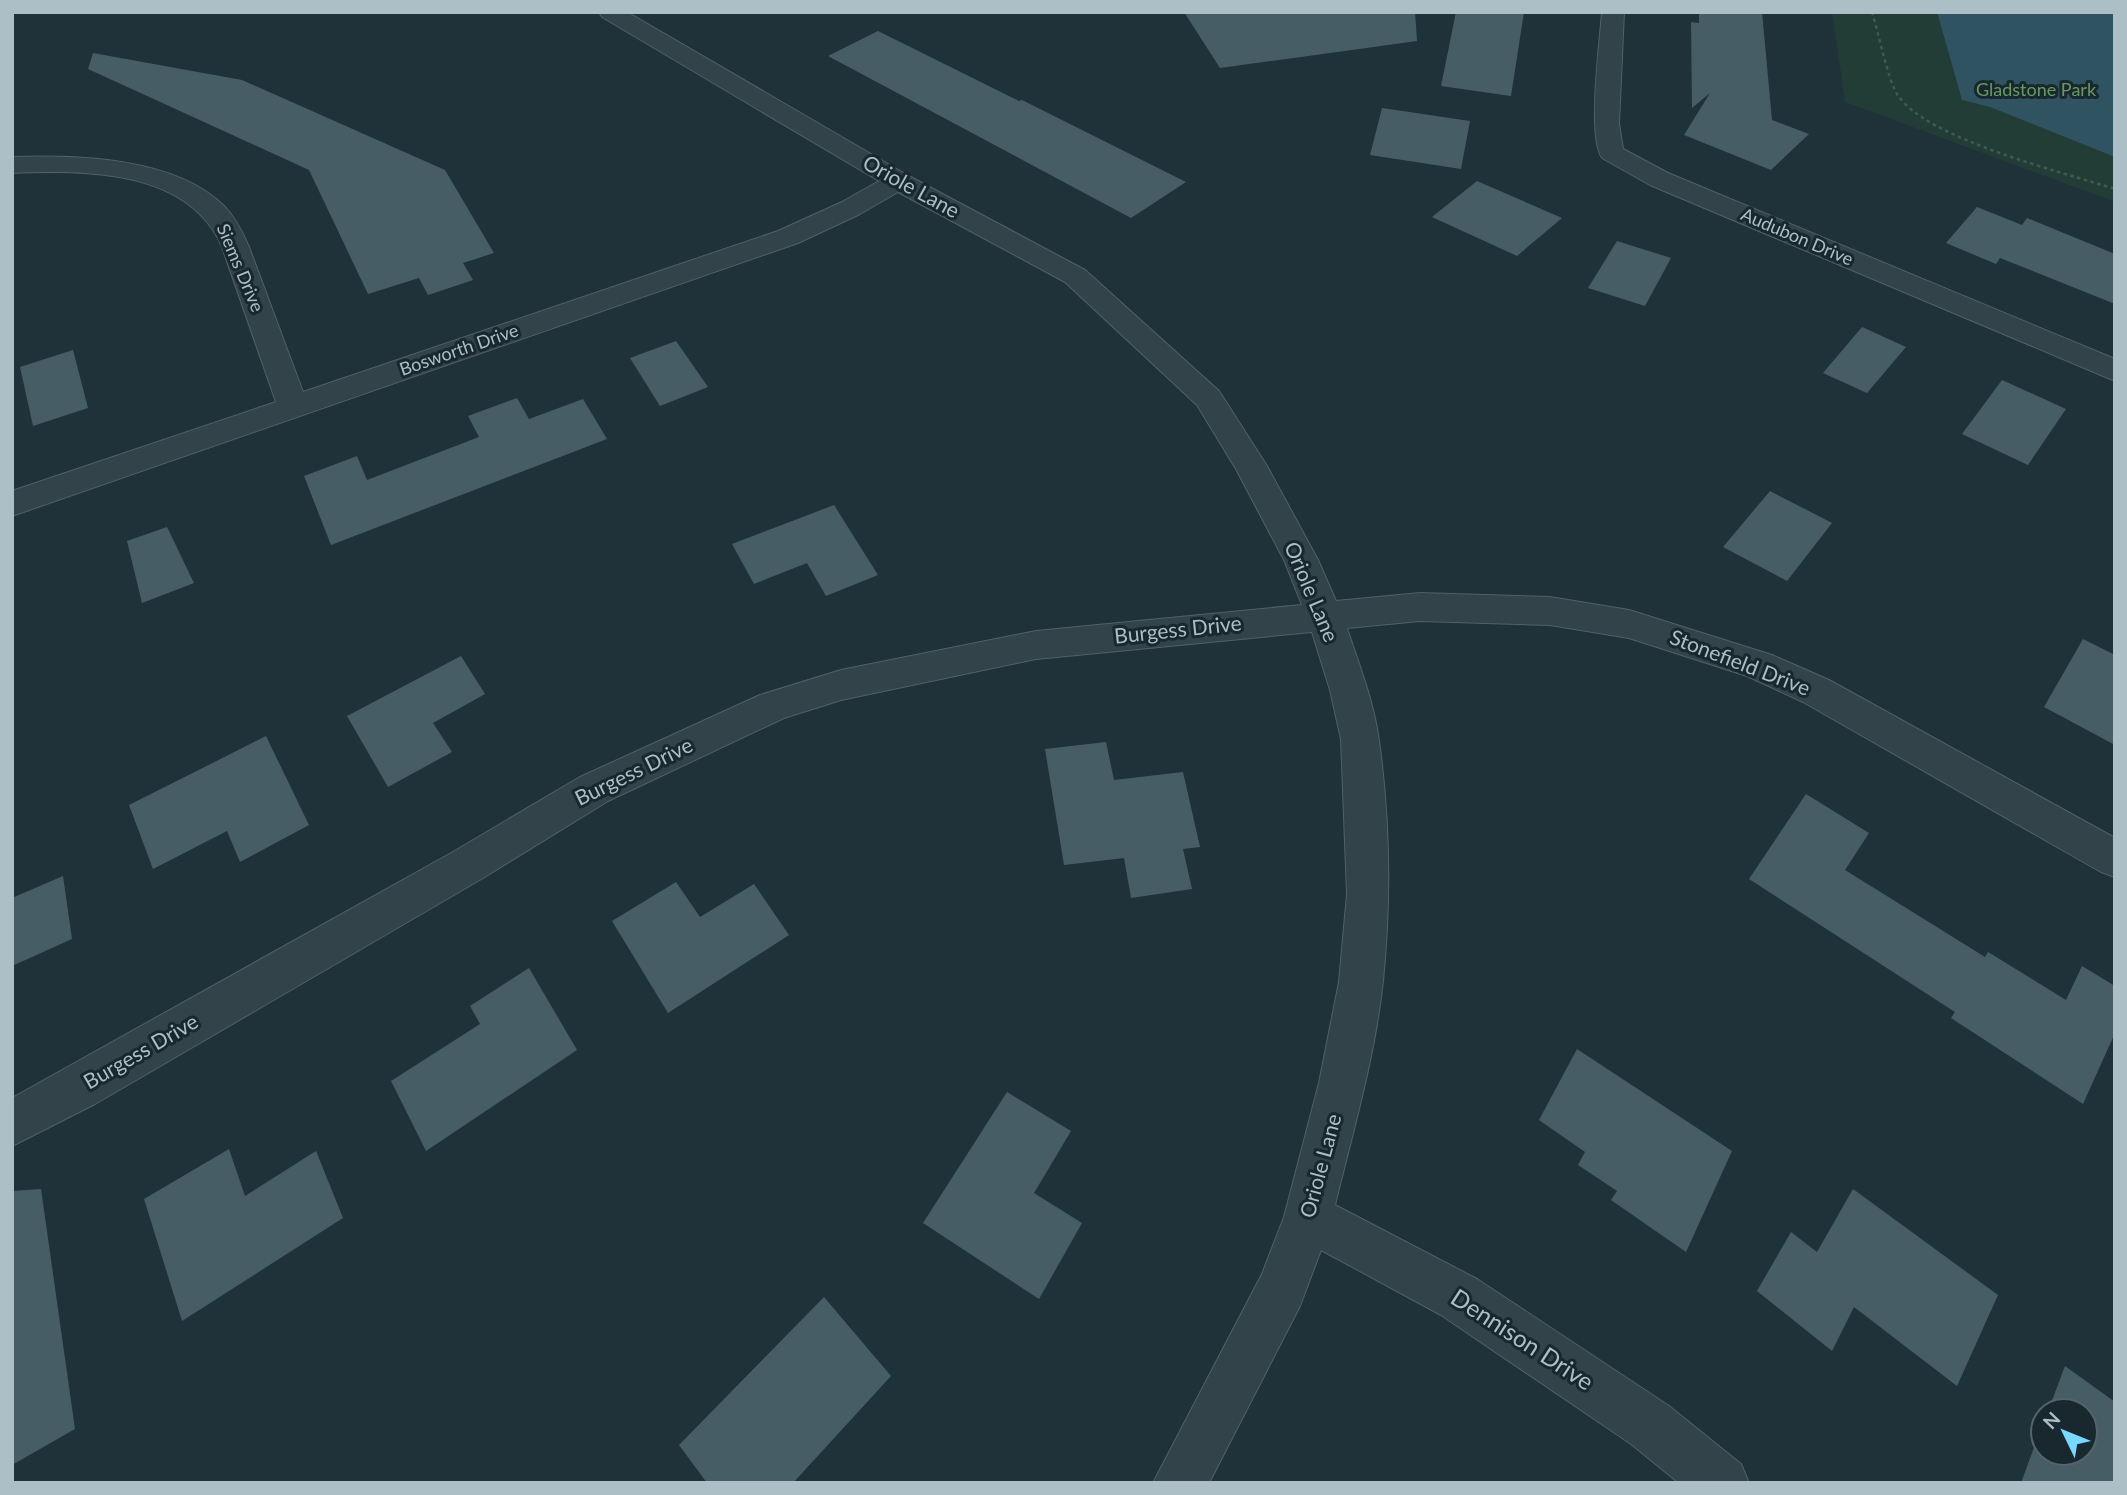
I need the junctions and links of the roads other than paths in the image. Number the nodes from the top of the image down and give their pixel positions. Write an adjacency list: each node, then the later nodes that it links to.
1 (610, 12): 4 (street, Oriole Lane)
2 (1613, 12): 5 (street, Audubon Drive)
3 (12, 165): 6 (street, Siems Drive)
4 (898, 181): 6 (street, Bosworth Drive); 8 (street, Oriole Lane)
5 (2115, 371)
6 (293, 407): 7 (street, Bosworth Drive)
7 (12, 504)
8 (1325, 616): 9 (street, Stonefield Drive); 10 (street, Burgess Drive); 11 (street, Oriole Lane)
9 (2115, 859)
10 (12, 1123)
11 (1308, 1217): 12 (street, Oriole Lane); 13 (street, Dennison Drive)
12 (1180, 1483)
13 (1722, 1483)

